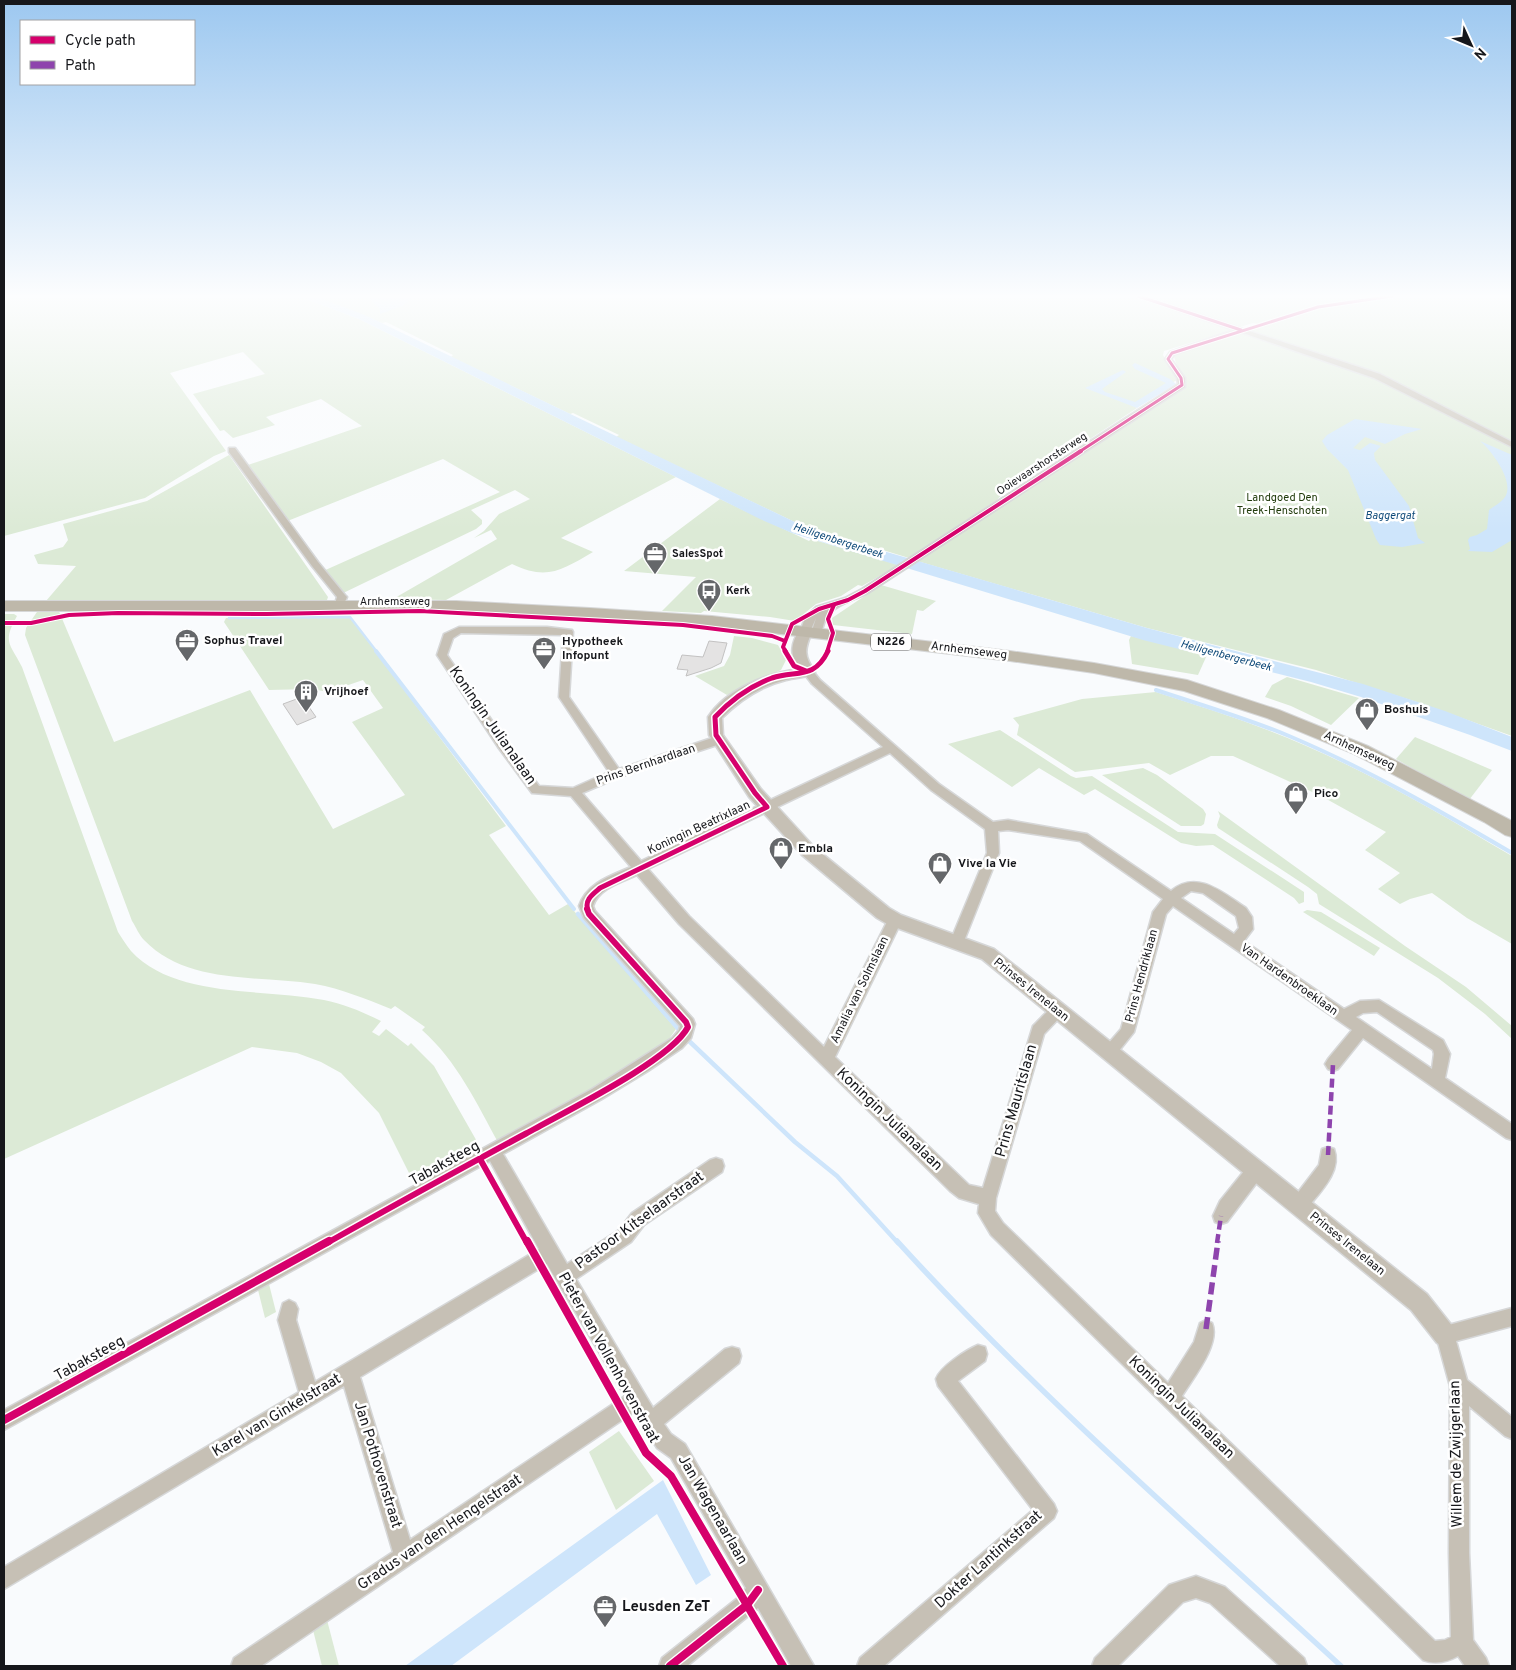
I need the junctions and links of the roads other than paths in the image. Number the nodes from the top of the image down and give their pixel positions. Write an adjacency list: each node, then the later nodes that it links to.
1 (1179, 374): 7 (street, Ooievaarshorsterweg)
2 (1370, 374): 3 (street)
3 (1512, 445)
4 (232, 450): 6 (street)
5 (4, 606): 6 (main road, Arnhemseweg / N226)
6 (339, 607): 7 (main road, Arnhemseweg / N226)
7 (810, 633): 8 (street); 15 (main road, Arnhemseweg / N226)
8 (808, 672): 9 (street, Prinses Irenelaan); 10 (street)
9 (719, 740): 11 (street, Prins Bernhardlaan); 13 (street, Prinses Irenelaan)
10 (891, 748): 13 (street, Koningin Beatrixlaan); 14 (street)
11 (616, 774): 12 (street, Prins Bernhardlaan); 12 (street, Koningin Julianalaan)
12 (574, 792): 16 (street, Koningin Julianalaan)
13 (768, 807): 16 (street, Koningin Beatrixlaan); 18 (street, Prinses Irenelaan)
14 (991, 827): 17 (street, Van Hardenbroeklaan); 19 (street)
15 (1512, 830)
16 (640, 868): 25 (street, Koningin Julianalaan); 29 (street, Tabaksteeg)
17 (1170, 898): 20 (street, Van Hardenbroeklaan); 20 (street, Van Hardenbroeklaan); 24 (street, Prins Hendriklaan)
18 (894, 920): 19 (street, Prinses Irenelaan); 25 (street, Amalia van Solmslaan)
19 (956, 942): 21 (street, Prinses Irenelaan)
20 (1234, 942): 22 (street, Van Hardenbroeklaan)
21 (1058, 1012): 24 (street, Prinses Irenelaan); 33 (street, Prins Mauritslaan)
22 (1343, 1018): 23 (street, Van Hardenbroeklaan); 27 (street, Van Hardenbroeklaan)
23 (1361, 1030): 26 (street); 27 (street, Van Hardenbroeklaan)
24 (1109, 1052): 32 (street, Prinses Irenelaan)
25 (826, 1059): 33 (street, Koningin Julianalaan)
26 (1333, 1064)
27 (1437, 1082): 28 (street, Van Hardenbroeklaan)
28 (1512, 1133)
29 (493, 1151): 36 (street, Jan Wagenaarlaan); 49 (street, Tabaksteeg)
30 (1328, 1155): 34 (street)
31 (716, 1166): 37 (street, Pastoor Kitselaarstraat)
32 (1255, 1171): 34 (street, Prinses Irenelaan); 35 (street)
33 (988, 1198): 46 (street, Koningin Julianalaan)
34 (1298, 1205): 41 (street, Prinses Irenelaan)
35 (1221, 1216)
36 (550, 1252): 37 (street, Jan Wagenaarlaan); 44 (street, Karel van Ginkelstraat)
37 (564, 1277): 48 (street, Jan Wagenaarlaan)
38 (289, 1309): 47 (street)
39 (1512, 1317): 41 (street)
40 (1206, 1329): 46 (street)
41 (1445, 1335): 45 (street, Willem de Zwijgerlaan)
42 (978, 1354): 59 (street, Dokter Lantinkstraat)
43 (732, 1356): 50 (street)
44 (349, 1373): 47 (street, Karel van Ginkelstraat); 52 (street, Jan Pothovenstraat)
45 (1458, 1386): 51 (street); 55 (street, Willem de Zwijgerlaan)
46 (1170, 1396): 55 (street, Koningin Julianalaan)
47 (310, 1397): 53 (street, Karel van Ginkelstraat)
48 (637, 1398): 50 (street, Jan Wagenaarlaan); 52 (street, Gradus van den Hengelstraat)
49 (4, 1420)
50 (651, 1422): 54 (street, Jan Wagenaarlaan)
51 (1512, 1429)
52 (405, 1556): 56 (street, Gradus van den Hengelstraat)
53 (4, 1579)
54 (758, 1590): 57 (street); 58 (street, Jan Wagenaarlaan)
55 (1462, 1643): 62 (street)
56 (242, 1666)
57 (670, 1666)
58 (803, 1666)
59 (868, 1666)
60 (1103, 1666): 61 (street)
61 (1296, 1666)
62 (1478, 1666)

